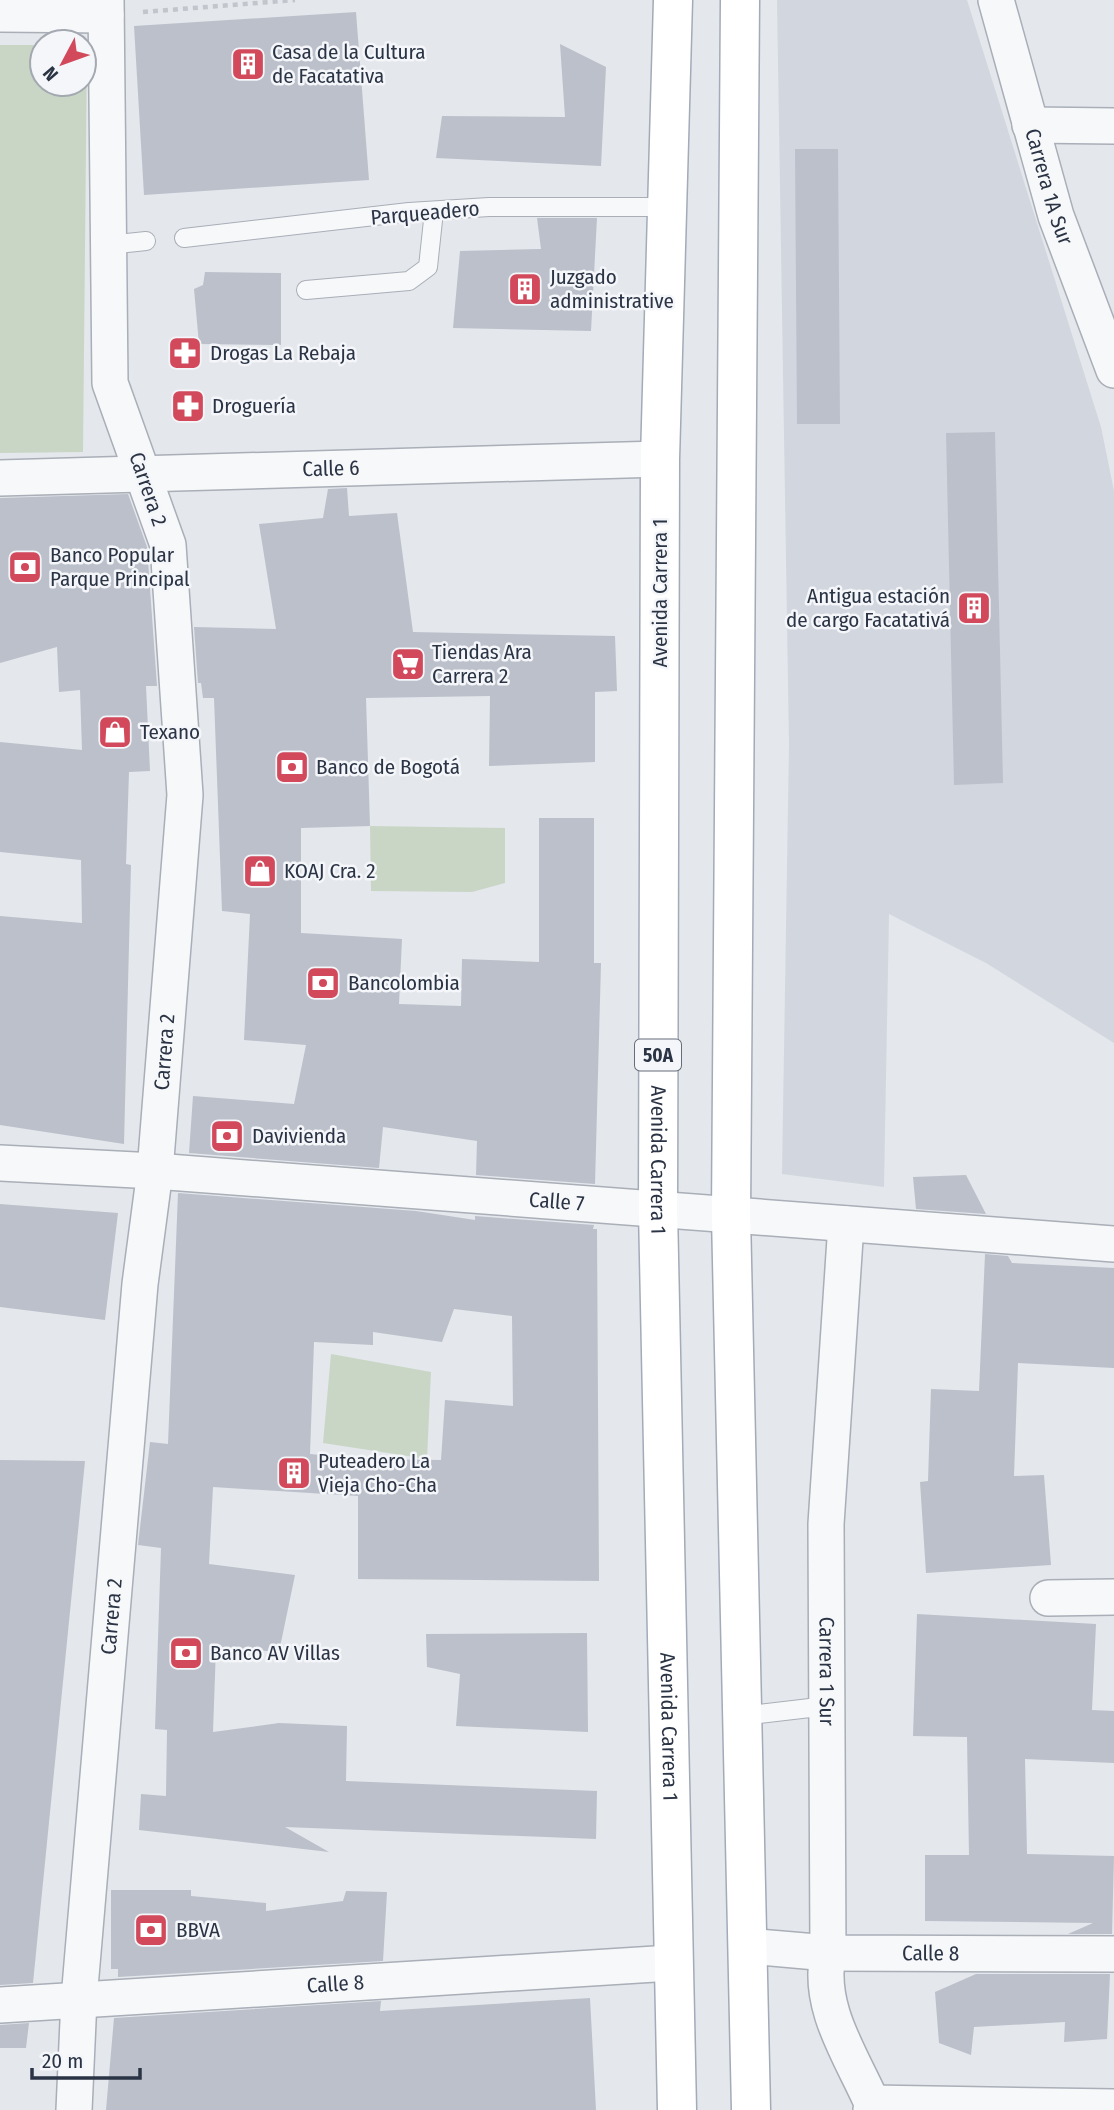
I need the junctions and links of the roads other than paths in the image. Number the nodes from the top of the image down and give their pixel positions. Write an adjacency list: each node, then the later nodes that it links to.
1 (673, 0): 8 (main road, Avenida Carrera 1 / 50A)
2 (740, 0): 21 (main road)
3 (996, 0): 6 (street, Carrera 1A Sur)
4 (106, 8): 5 (street); 12 (street, Carrera 2)
5 (0, 14)
6 (1030, 125): 7 (street); 14 (street, Carrera 1A Sur)
7 (1114, 126)
8 (667, 207): 9 (lane, Parqueadero); 15 (main road, Avenida Carrera 1 / 50A)
9 (434, 211): 10 (lane, Parqueadero); 13 (lane)
10 (184, 239)
11 (146, 241): 12 (lane)
12 (108, 245): 16 (street, Carrera 2)
13 (306, 290)
14 (1114, 370)
15 (660, 459): 16 (street, Calle 6); 20 (main road, Avenida Carrera 1 / 50A)
16 (144, 474): 17 (street, Calle 6); 19 (street, Carrera 2)
17 (0, 478)
18 (0, 1163): 19 (street, Calle 7)
19 (155, 1171): 20 (street, Calle 7); 32 (street, Carrera 2)
20 (658, 1210): 21 (street, Calle 7); 31 (main road, Avenida Carrera 1 / 50A)
21 (731, 1216): 22 (street, Calle 7); 27 (main road)
22 (846, 1224): 23 (street, Calle 7); 26 (street, Carrera 1 Sur)
23 (1114, 1244)
24 (1114, 1597): 25 (street)
25 (1048, 1598)
26 (827, 1706): 27 (lane); 29 (street, Carrera 1 Sur)
27 (742, 1716): 28 (main road)
28 (747, 1946): 29 (street, Calle 8); 39 (main road)
29 (828, 1953): 30 (street, Calle 8); 34 (street, Carrera 1 Sur)
30 (1114, 1954)
31 (671, 1962): 32 (street, Calle 8); 38 (main road, Avenida Carrera 1 / 50A)
32 (79, 1999): 33 (street, Calle 8); 37 (street, Carrera 2)
33 (0, 2005)
34 (872, 2107): 36 (street)
35 (1114, 2107): 36 (street)
36 (1049, 2108)
37 (74, 2110)
38 (677, 2110)
39 (751, 2110)

